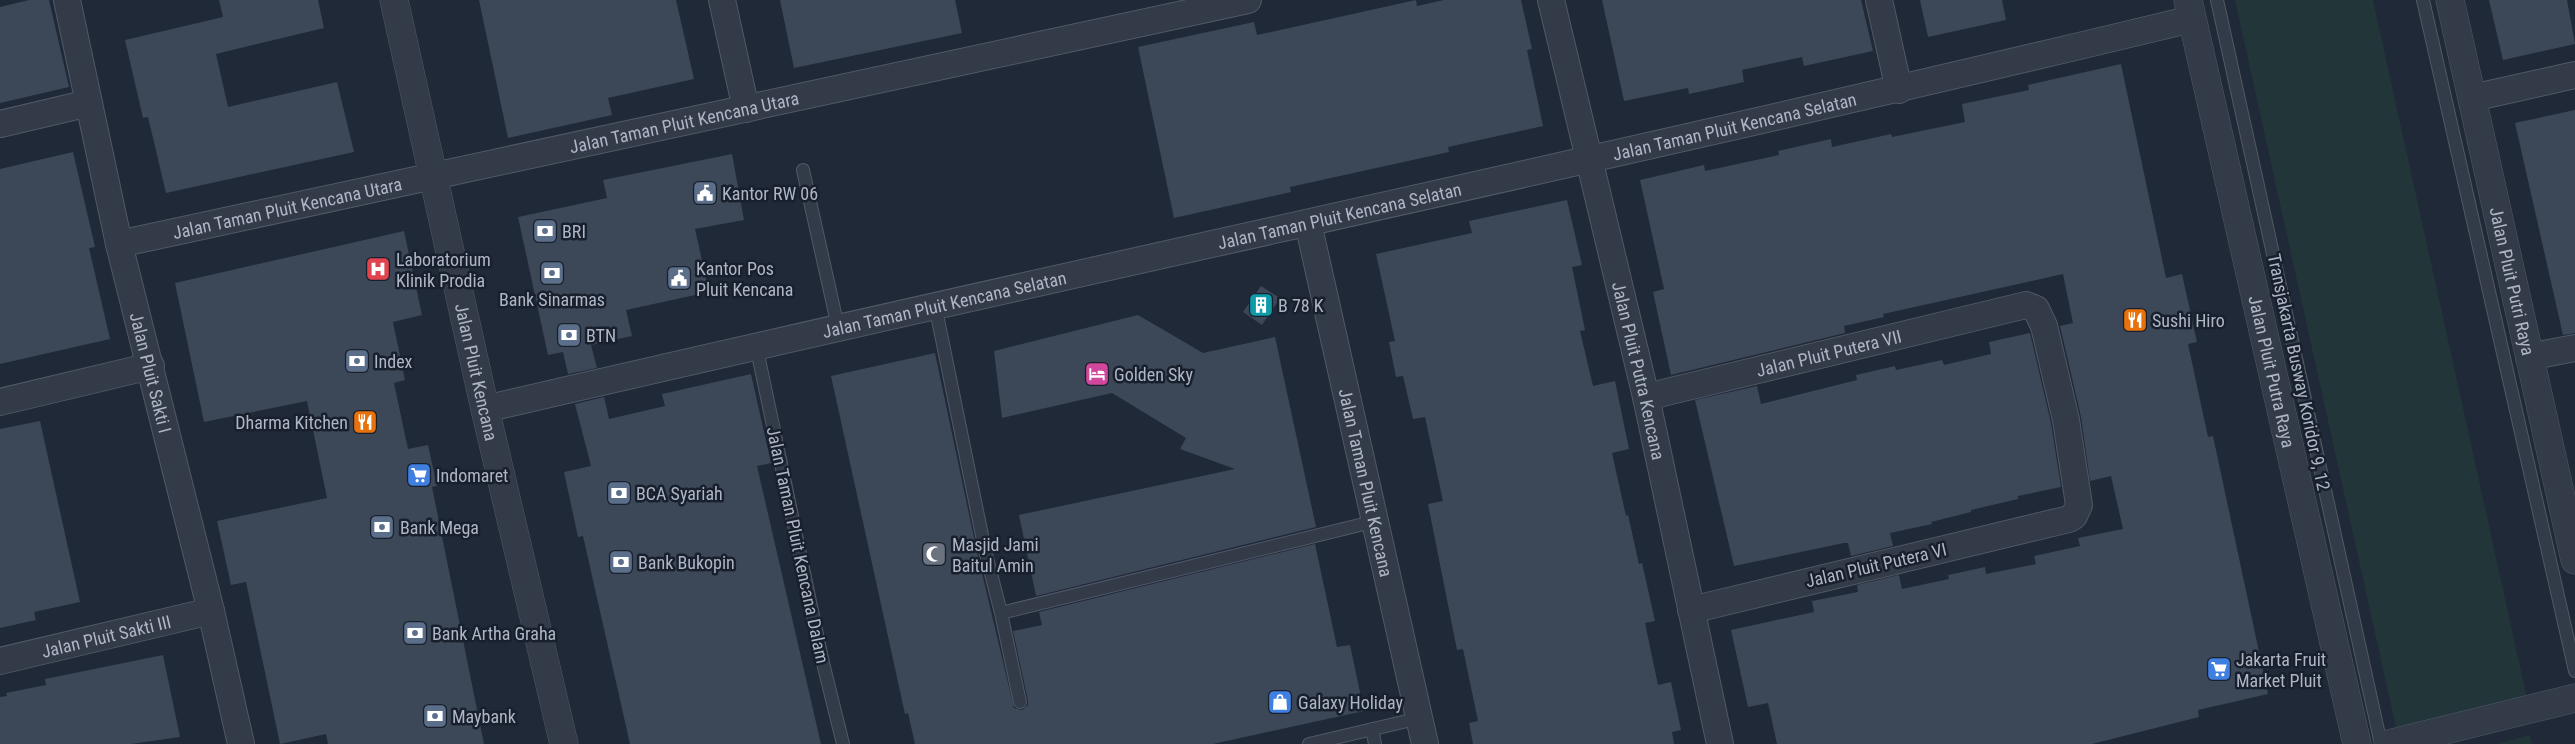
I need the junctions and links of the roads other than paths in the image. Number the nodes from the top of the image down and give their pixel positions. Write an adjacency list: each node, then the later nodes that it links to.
1 (67, 0): 14 (street, Jalan Pluit Sakti I)
2 (394, 0): 19 (street, Jalan Pluit Kencana)
3 (722, 0): 15 (street)
4 (1248, 0): 15 (street, Jalan Taman Pluit Kencana Utara)
5 (1551, 0): 17 (street, Jalan Pluit Putra Kencana)
6 (1879, 0): 12 (street)
7 (2217, 0): 51 (lane, Transjakarta Busway Koridor 9, 12)
8 (2423, 0): 38 (lane)
9 (2450, 0): 13 (street, Jalan Pluit Putri Raya)
10 (2190, 9): 12 (street, Jalan Taman Pluit Kencana Selatan); 50 (street, Jalan Pluit Putra Raya)
11 (2575, 75): 13 (street)
12 (1899, 90): 17 (street, Jalan Taman Pluit Kencana Selatan)
13 (2472, 98): 26 (street, Jalan Pluit Putri Raya)
14 (89, 103): 16 (street); 21 (street, Jalan Pluit Sakti I)
15 (746, 109): 19 (street, Jalan Taman Pluit Kencana Utara)
16 (0, 124)
17 (1590, 159): 20 (street, Jalan Taman Pluit Kencana Selatan); 28 (street, Jalan Pluit Putra Kencana)
18 (803, 170): 23 (lane)
19 (433, 175): 21 (street, Jalan Taman Pluit Kencana Utara); 30 (street, Jalan Pluit Kencana)
20 (1308, 223): 22 (street, Jalan Taman Pluit Kencana Selatan); 31 (street, Jalan Taman Pluit Kencana)
21 (119, 244): 27 (street, Jalan Pluit Sakti I)
22 (935, 305): 23 (street, Jalan Taman Pluit Kencana Selatan); 36 (lane)
23 (838, 327): 24 (street, Jalan Taman Pluit Kencana Selatan)
24 (756, 345): 30 (street, Jalan Taman Pluit Kencana Selatan); 45 (lane, Jalan Taman Pluit Kencana Dalam)
25 (2575, 348): 26 (street)
26 (2529, 357): 33 (street, Jalan Pluit Putri Raya)
27 (150, 366): 29 (street); 35 (street, Jalan Pluit Sakti I)
28 (1646, 397): 32 (street, Jalan Pluit Putera VII); 34 (street, Jalan Pluit Putra Kencana)
29 (0, 402)
30 (485, 409): 44 (street, Jalan Pluit Kencana)
31 (1376, 521): 36 (lane); 41 (street, Jalan Taman Pluit Kencana)
32 (2061, 521): 34 (street, Jalan Pluit Putera VI)
33 (2575, 560)
34 (1690, 610): 49 (street, Jalan Pluit Putra Kencana)
35 (211, 611): 37 (street, Jalan Pluit Sakti III); 43 (street, Jalan Pluit Sakti I)
36 (1001, 612): 40 (lane)
37 (0, 661)
38 (2575, 671)
39 (2575, 698): 52 (street)
40 (1020, 702)
41 (1420, 718): 42 (lane); 48 (street, Jalan Taman Pluit Kencana)
42 (1372, 729): 46 (lane); 47 (lane)
43 (241, 744)
44 (564, 744)
45 (843, 744)
46 (1309, 744)
47 (1375, 744)
48 (1426, 744)
49 (1720, 744)
50 (2356, 744)
51 (2381, 744)
52 (2388, 744)

